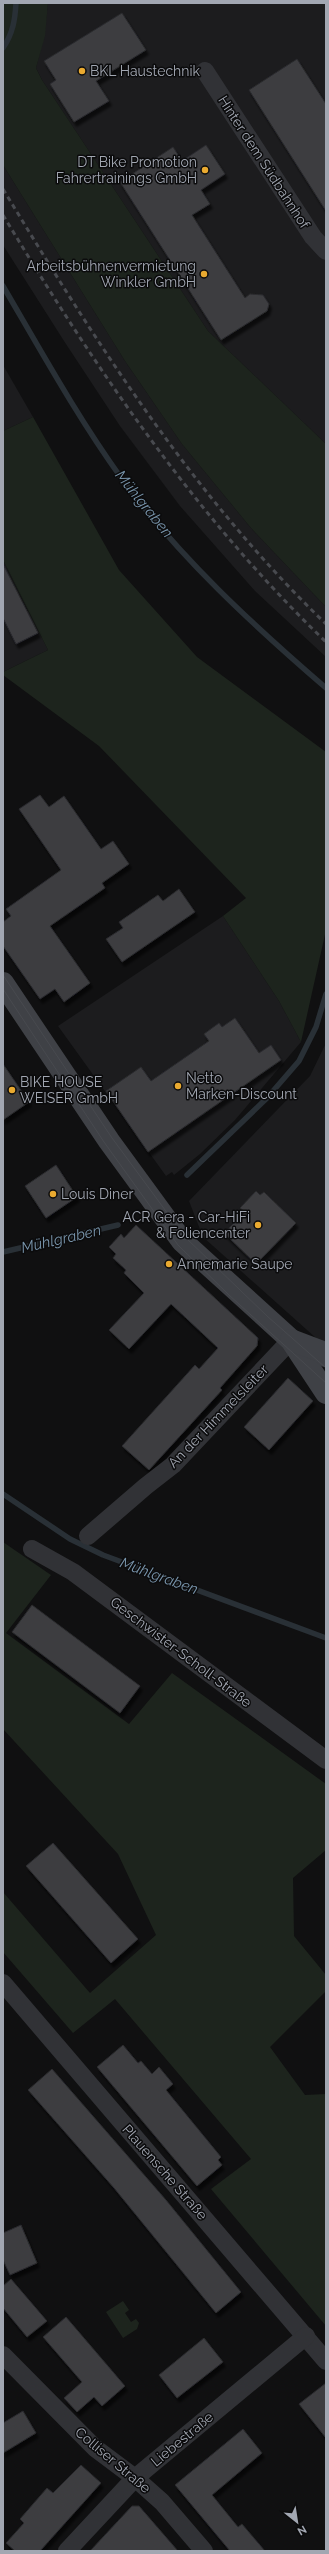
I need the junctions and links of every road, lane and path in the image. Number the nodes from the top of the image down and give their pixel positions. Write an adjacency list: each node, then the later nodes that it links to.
1 (205, 71): 2 (street, Hinter dem Südbahnhof)
2 (326, 252)
3 (3, 983): 4 (main road)
4 (291, 1340): 5 (main road); 6 (main road); 7 (street, An der Himmelsleiter)
5 (326, 1356)
6 (326, 1393)
7 (88, 1536)
8 (32, 1549): 9 (street, Geschwister-Scholl-Straße)
9 (326, 1760)
10 (3, 1983): 11 (street, Plauensche Straße)
11 (306, 2336): 13 (street, Plauensche Straße); 14 (street, Liebestraße)
12 (3, 2355): 14 (street, Colliser Straße)
13 (326, 2361)
14 (135, 2478): 15 (street, Liebestraße); 16 (street, Colliser Straße)
15 (67, 2551)
16 (204, 2551)

